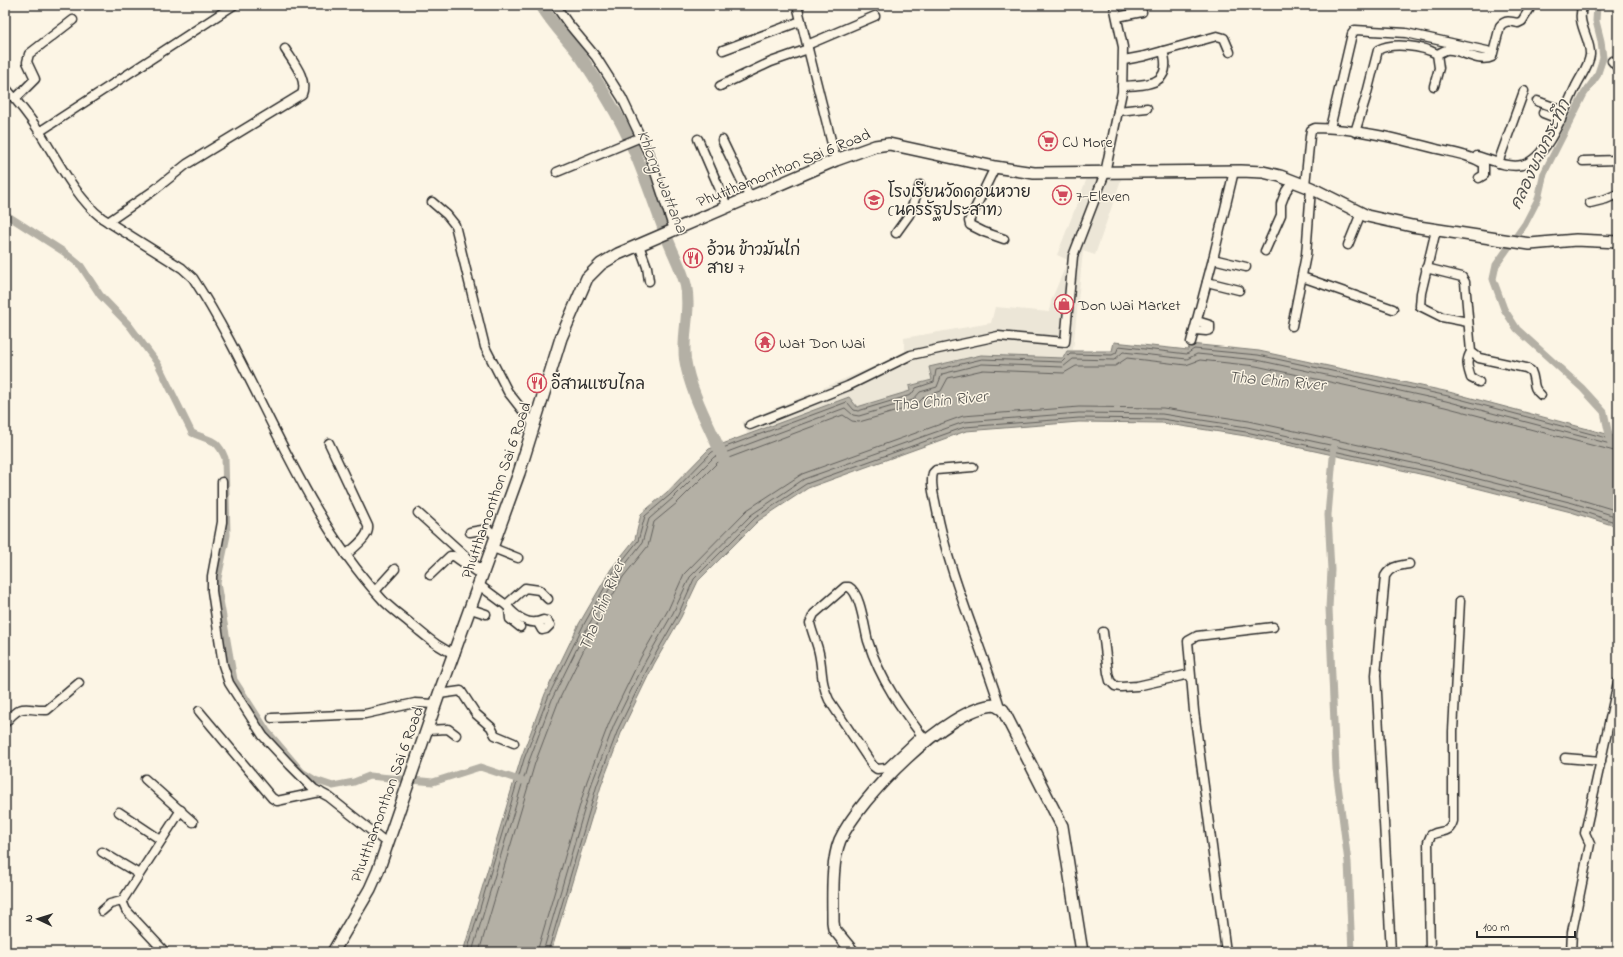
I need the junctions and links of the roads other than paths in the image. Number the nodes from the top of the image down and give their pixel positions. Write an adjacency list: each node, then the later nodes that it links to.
1 (234, 5): 35 (street)
2 (555, 5): 37 (street)
3 (797, 5): 11 (street)
4 (1114, 5): 9 (street)
5 (1532, 5): 18 (street)
6 (1583, 5): 31 (street)
7 (1142, 12): 9 (street)
8 (875, 16): 12 (street)
9 (1117, 17): 19 (street)
10 (73, 20): 27 (street)
11 (801, 21): 12 (street); 14 (street)
12 (808, 47): 22 (street); 41 (street)
13 (285, 50): 59 (street)
14 (723, 50)
15 (1163, 51): 17 (street); 19 (street); 23 (street)
16 (1486, 51): 34 (street)
17 (1230, 52)
18 (1437, 54): 24 (street); 36 (street)
19 (1124, 60): 23 (street)
20 (1612, 61): 21 (street)
21 (1618, 68)
22 (720, 86)
23 (1122, 86): 30 (street)
24 (1434, 86)
25 (5, 88): 27 (street)
26 (1524, 91): 44 (street)
27 (15, 99): 35 (street)
28 (1537, 101): 31 (street)
29 (1147, 108): 30 (street)
30 (1118, 111): 48 (street)
31 (1564, 111): 33 (street)
32 (1543, 113): 33 (street)
33 (1560, 120): 44 (street)
34 (1330, 128): 36 (street); 52 (street)
35 (39, 132): 59 (street)
36 (1355, 132): 40 (street)
37 (638, 139): 47 (street); 61 (street)
38 (698, 139): 57 (street)
39 (722, 140): 54 (street)
40 (1466, 156): 44 (street); 49 (street)
41 (836, 160): 45 (main road, Phutthamonthon Sai 6 Road); 54 (main road, Phutthamonthon Sai 6 Road)
42 (1618, 160): 43 (street)
43 (1583, 161)
44 (1498, 163)
45 (995, 167): 48 (main road, Phutthamonthon Sai 6 Road); 63 (street)
46 (1234, 171): 48 (main road, Phutthamonthon Sai 6 Road); 50 (main road, Phutthamonthon Sai 6 Road); 68 (street)
47 (558, 172)
48 (1105, 173): 85 (street)
49 (1479, 178)
50 (1293, 181): 52 (main road, Phutthamonthon Sai 6 Road); 67 (street)
51 (920, 185): 62 (street)
52 (1308, 186): 58 (main road, Phutthamonthon Sai 6 Road); 71 (street)
53 (1618, 194): 56 (street)
54 (749, 196): 57 (main road, Phutthamonthon Sai 6 Road)
55 (432, 202): 84 (street)
56 (1590, 203)
57 (727, 206): 61 (main road, Phutthamonthon Sai 6 Road)
58 (1361, 213): 60 (main road, Phutthamonthon Sai 6 Road); 66 (street)
59 (108, 222): 92 (street)
60 (1436, 230): 64 (main road, Phutthamonthon Sai 6 Road); 70 (street)
61 (668, 232): 65 (main road, Phutthamonthon Sai 6 Road)
62 (896, 233)
63 (1004, 239)
64 (1618, 242)
65 (639, 245): 72 (street); 84 (main road, Phutthamonthon Sai 6 Road)
66 (1348, 245)
67 (1265, 252)
68 (1213, 259): 69 (street); 73 (street)
69 (1246, 267)
70 (1426, 268): 77 (street); 77 (street)
71 (1302, 277): 75 (street); 78 (street)
72 (649, 281)
73 (1208, 282): 74 (street); 76 (street)
74 (1239, 290)
75 (1394, 310)
76 (1197, 321): 79 (street); 79 (street)
77 (1468, 322): 81 (street)
78 (1292, 326)
79 (1195, 330): 80 (street)
80 (1191, 342)
81 (1471, 352): 82 (street); 83 (street)
82 (1479, 382)
83 (1541, 395)
84 (534, 425): 91 (main road, Phutthamonthon Sai 6 Road)
85 (750, 425)
86 (329, 443): 92 (street)
87 (973, 467): 113 (street)
88 (222, 482): 124 (street)
89 (418, 513): 97 (street)
90 (470, 532): 91 (street)
91 (494, 542): 93 (street); 97 (main road, Phutthamonthon Sai 6 Road)
92 (346, 555): 98 (street)
93 (518, 558)
94 (1409, 564): 139 (street)
95 (395, 569): 98 (street)
96 (430, 574): 97 (street)
97 (481, 578): 101 (street); 102 (main road, Phutthamonthon Sai 6 Road)
98 (375, 591): 108 (street)
99 (548, 599): 101 (street)
100 (1460, 601): 140 (street)
101 (508, 607): 104 (street); 105 (street)
102 (471, 609): 103 (street); 108 (main road, Phutthamonthon Sai 6 Road)
103 (486, 614)
104 (538, 623)
105 (520, 627)
106 (1273, 627): 109 (street)
107 (1103, 632): 109 (street)
108 (455, 654): 112 (main road, Phutthamonthon Sai 6 Road)
109 (1190, 674): 138 (street)
110 (1618, 682): 122 (street)
111 (79, 683): 116 (street)
112 (437, 699): 115 (street); 117 (main road, Phutthamonthon Sai 6 Road); 120 (street)
113 (1000, 707): 119 (main road); 137 (main road)
114 (199, 711): 124 (street)
115 (272, 718)
116 (5, 723)
117 (426, 730): 118 (street); 129 (main road, Phutthamonthon Sai 6 Road)
118 (456, 735)
119 (925, 738): 119 (street); 136 (main road)
120 (514, 743)
121 (1565, 758): 122 (street)
122 (1601, 761): 141 (street)
123 (145, 778): 125 (street)
124 (320, 792): 129 (street)
125 (181, 810): 127 (street); 128 (street)
126 (119, 812): 128 (street)
127 (193, 822)
128 (161, 840): 131 (street)
129 (388, 844): 135 (main road, Phutthamonthon Sai 6 Road)
130 (102, 852): 131 (street)
131 (139, 874): 132 (street)
132 (122, 901): 133 (street); 134 (street)
133 (102, 911)
134 (166, 952)
135 (333, 952)
136 (853, 952)
137 (1082, 952)
138 (1226, 952)
139 (1391, 952)
140 (1430, 952)
141 (1570, 952)

